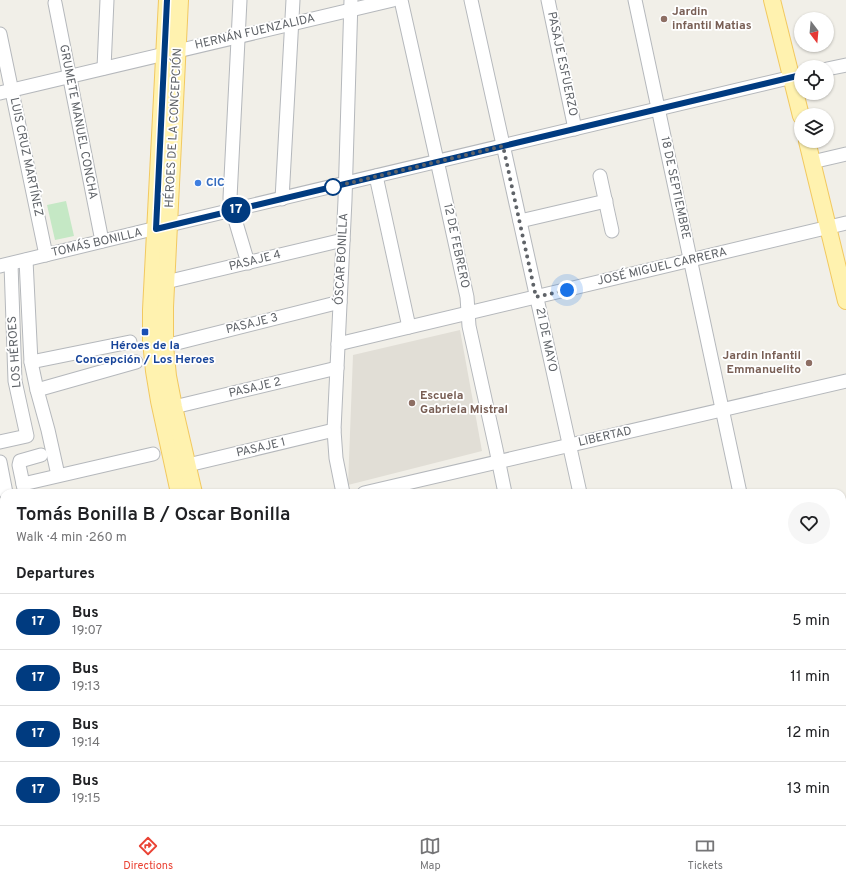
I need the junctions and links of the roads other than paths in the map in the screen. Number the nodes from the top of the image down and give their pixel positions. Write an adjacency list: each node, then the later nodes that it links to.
1 (107, 0): 20 (street)
2 (167, 0): 18 (main road, HÉROES DE LA CONCEPCIÓN)
3 (180, 0): 18 (main road, HÉROES DE LA CONCEPCIÓN)
4 (240, 0): 17 (street)
5 (293, 0): 15 (street)
6 (393, 0): 14 (street, HERNÁN FUENZALIDA)
7 (401, 0): 31 (street, 12 DE FEBRERO)
8 (471, 0): 28 (street, 21 DE MAYO)
9 (548, 0): 27 (street, PASAJE ESFUERZO)
10 (556, 0): 27 (street, PASAJE ESFUERZO)
11 (635, 0): 26 (street, 18 DE SEPTIEMBRE)
12 (772, 0): 22 (main road)
13 (54, 3): 23 (street, GRUMETE MANUEL CONCHA)
14 (351, 5): 15 (street, HERNÁN FUENZALIDA); 35 (street, ÓSCAR BONILLA)
15 (292, 24): 17 (street, HERNÁN FUENZALIDA); 36 (street)
16 (0, 34): 25 (street, LUIS CRUZ MARTÍNEZ)
17 (238, 36): 18 (street, HERNÁN FUENZALIDA); 38 (street)
18 (171, 52): 20 (street, HERNÁN FUENZALIDA); 41 (main road, HÉROES DE LA CONCEPCIÓN)
19 (846, 65): 21 (street)
20 (104, 68): 23 (street, HERNÁN FUENZALIDA)
21 (834, 68)
22 (794, 70)
23 (69, 76): 25 (street, HERNÁN FUENZALIDA); 45 (street, GRUMETE MANUEL CONCHA)
24 (794, 76): 26 (street, TOMÁS BONILLA)
25 (6, 91): 46 (street, LUIS CRUZ MARTÍNEZ)
26 (658, 109): 27 (street, TOMÁS BONILLA); 48 (street, 18 DE SEPTIEMBRE)
27 (579, 128): 28 (street, TOMÁS BONILLA)
28 (503, 146): 31 (street, TOMÁS BONILLA); 39 (street, 21 DE MAYO)
29 (809, 148): 32 (main road)
30 (846, 154): 32 (street)
31 (438, 162): 33 (street, TOMÁS BONILLA); 55 (street, 12 DE FEBRERO)
32 (812, 162): 42 (main road)
33 (376, 176): 35 (street, TOMÁS BONILLA); 56 (street)
34 (600, 176): 37 (street)
35 (346, 184): 36 (street, TOMÁS BONILLA); 44 (street, ÓSCAR BONILLA)
36 (282, 199): 38 (street, TOMÁS BONILLA)
37 (606, 201): 39 (street); 43 (street)
38 (232, 211): 41 (street, TOMÁS BONILLA); 49 (street)
39 (520, 221): 52 (street, 21 DE MAYO)
40 (846, 224): 42 (street, JOSÉ MIGUEL CARRERA)
41 (162, 227): 45 (street, TOMÁS BONILLA); 51 (main road, HÉROES DE LA CONCEPCIÓN); 80 (main road, HÉROES DE LA CONCEPCIÓN)
42 (828, 228): 48 (street, JOSÉ MIGUEL CARRERA); 53 (main road)
43 (612, 231)
44 (343, 240): 49 (street, PASAJE 4); 54 (street, ÓSCAR BONILLA)
45 (102, 242): 46 (street, TOMÁS BONILLA)
46 (46, 255): 47 (street, TOMÁS BONILLA)
47 (26, 260): 50 (street, TOMÁS BONILLA); 60 (street)
48 (690, 260): 52 (street, JOSÉ MIGUEL CARRERA); 66 (street, 18 DE SEPTIEMBRE)
49 (248, 263): 51 (street, PASAJE 4)
50 (5, 265): 69 (street, LOS HÉROES)
51 (166, 282): 59 (main road, HÉROES DE LA CONCEPCIÓN)
52 (536, 297): 55 (street, JOSÉ MIGUEL CARRERA); 71 (street, 21 DE MAYO)
53 (846, 301)
54 (340, 302): 58 (street, ÓSCAR BONILLA); 59 (street, PASAJE 3)
55 (468, 313): 56 (street, JOSÉ MIGUEL CARRERA); 74 (street, 12 DE FEBRERO)
56 (409, 327): 58 (street, JOSÉ MIGUEL CARRERA)
57 (130, 342): 60 (street)
58 (338, 344): 62 (street, ÓSCAR BONILLA)
59 (165, 346): 65 (main road, HÉROES DE LA CONCEPCIÓN)
60 (31, 362): 64 (street)
61 (136, 362): 64 (street)
62 (337, 368): 65 (street, PASAJE 2); 68 (street, ÓSCAR BONILLA)
63 (846, 381): 66 (street, LIBERTAD)
64 (37, 390): 67 (street)
65 (174, 407): 76 (main road, HÉROES DE LA CONCEPCIÓN)
66 (722, 410): 71 (street, LIBERTAD); 86 (street, 18 DE SEPTIEMBRE)
67 (48, 430): 69 (street); 77 (street)
68 (334, 430): 76 (street, PASAJE 1); 82 (street, ÓSCAR BONILLA)
69 (27, 436): 70 (street)
70 (0, 442)
71 (569, 445): 74 (street, LIBERTAD); 85 (street, 21 DE MAYO)
72 (153, 454): 77 (street)
73 (41, 455): 79 (street)
74 (499, 461): 83 (street, LIBERTAD); 84 (street, 12 DE FEBRERO)
75 (0, 462): 78 (street)
76 (188, 465): 81 (main road, HÉROES DE LA CONCEPCIÓN)
77 (58, 476): 79 (street)
78 (3, 488)
79 (24, 488)
80 (179, 489)
81 (193, 489)
82 (342, 489)
83 (381, 489)
84 (504, 489)
85 (579, 489)
86 (739, 489)

